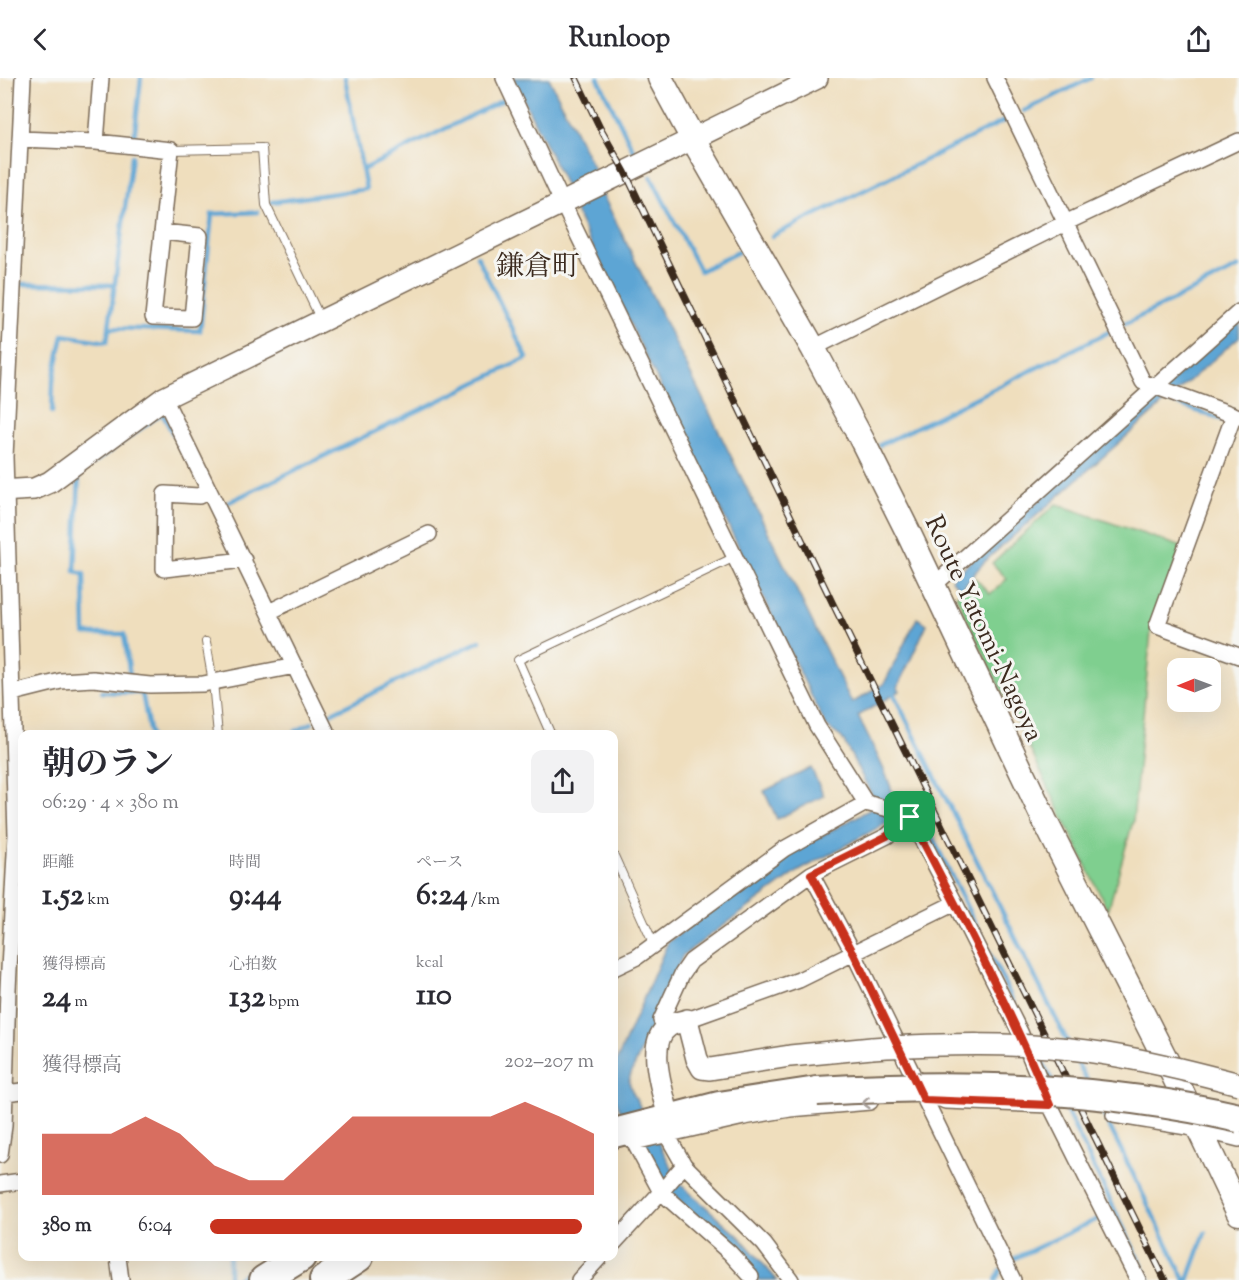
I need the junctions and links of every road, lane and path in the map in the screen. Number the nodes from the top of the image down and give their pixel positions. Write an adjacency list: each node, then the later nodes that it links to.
1 (23, 78): 7 (street)
2 (101, 78): 10 (street)
3 (504, 78): 12 (street)
4 (660, 78): 8 (main road, Route Yatomi-Nagoya)
5 (817, 78): 8 (street)
6 (995, 78): 13 (street)
7 (20, 139): 10 (street); 21 (street)
8 (693, 139): 12 (street); 17 (main road, Route Yatomi-Nagoya)
9 (1239, 141): 13 (street)
10 (96, 142): 11 (street)
11 (171, 150): 14 (street); 16 (lane)
12 (567, 202): 16 (street); 25 (street)
13 (1065, 223): 17 (street); 18 (street)
14 (162, 232): 14 (street)
15 (1239, 312): 18 (street)
16 (321, 321): 19 (street)
17 (813, 348): 27 (main road, Route Yatomi-Nagoya)
18 (1157, 387): 20 (street); 27 (street)
19 (164, 398): 22 (street); 23 (street)
20 (1237, 416): 30 (street)
21 (2, 457): 23 (street)
22 (210, 490): 26 (street); 26 (street)
23 (3, 491): 33 (street)
24 (429, 534): 28 (street)
25 (735, 557): 36 (lane); 37 (street)
26 (243, 560): 28 (street)
27 (933, 586): 55 (main road, Route Yatomi-Nagoya)
28 (269, 612): 31 (street)
29 (206, 642): 32 (lane)
30 (1239, 656)
31 (295, 666): 32 (street); 35 (street)
32 (213, 682): 33 (street); 34 (lane)
33 (13, 693): 45 (street)
34 (218, 730)
35 (326, 730)
36 (549, 730)
37 (867, 804): 38 (street); 42 (street)
38 (905, 815): 40 (street); 41 (street)
39 (618, 865): 42 (lane)
40 (811, 874): 43 (street); 46 (street)
41 (955, 903): 43 (street); 51 (street)
42 (654, 945): 44 (street)
43 (854, 954): 46 (street); 50 (street)
44 (618, 966)
45 (15, 988): 49 (street)
46 (678, 1023): 47 (street, bridge); 54 (street)
47 (1239, 1084)
48 (18, 1091): 49 (street)
49 (5, 1093): 58 (street)
50 (924, 1100): 51 (street); 54 (street, one-way to 54); 75 (street)
51 (1050, 1105): 76 (street)
52 (1114, 1115): 55 (street)
53 (1239, 1118): 54 (highway, bridge)
54 (664, 1125): 56 (highway); 59 (street)
55 (1199, 1129): 57 (street); 63 (main road, Route Yatomi-Nagoya)
56 (622, 1134): 62 (street)
57 (1239, 1139)
58 (0, 1155)
59 (684, 1165): 62 (street); 74 (street)
60 (18, 1182): 61 (street)
61 (0, 1184)
62 (661, 1192): 64 (street); 69 (street)
63 (1239, 1213)
64 (618, 1239)
65 (119, 1261): 70 (street)
66 (295, 1261): 71 (highway)
67 (353, 1261): 72 (highway)
68 (596, 1261): 73 (street)
69 (751, 1276)
70 (121, 1280)
71 (264, 1280)
72 (324, 1280)
73 (579, 1280)
74 (791, 1280)
75 (1012, 1280)
76 (1138, 1280)

